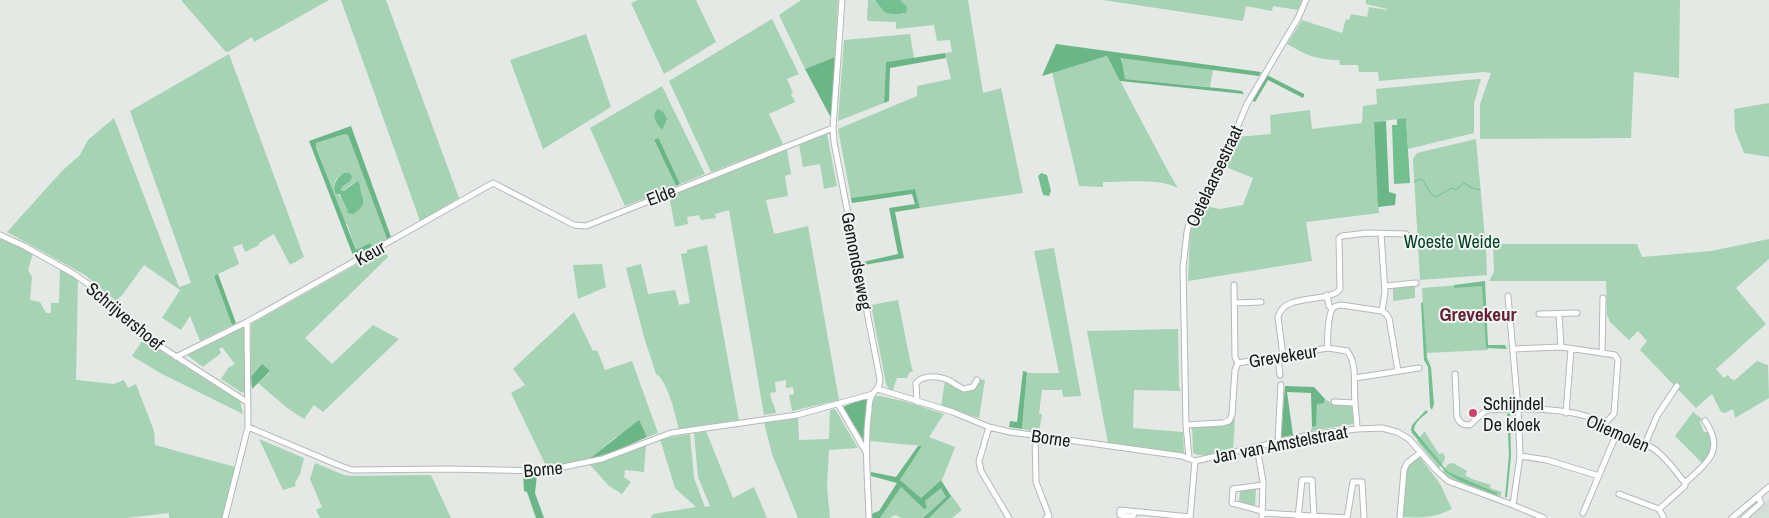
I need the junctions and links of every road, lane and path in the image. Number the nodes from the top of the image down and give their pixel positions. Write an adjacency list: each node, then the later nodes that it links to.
1 (842, 0): 3 (street, Gemondseweg)
2 (1306, 0): 48 (street, Oetelaarsestraat)
3 (833, 128): 4 (street, Elde); 38 (street, Gemondseweg)
4 (493, 183): 21 (street, Keur)
5 (1381, 234): 6 (street); 10 (street); 11 (street)
6 (1406, 234)
7 (0, 235): 27 (street, Schrijvershoef)
8 (1416, 283): 10 (street)
9 (1234, 286): 15 (street)
10 (1385, 286): 17 (street)
11 (1328, 295): 16 (street); 28 (street)
12 (1508, 296): 24 (street)
13 (1603, 298): 26 (street)
14 (1261, 302): 15 (street)
15 (1234, 303): 29 (street)
16 (1332, 309): 17 (street); 23 (street)
17 (1382, 311): 31 (street)
18 (1576, 313): 20 (street)
19 (1539, 314): 20 (street)
20 (1559, 314): 22 (street)
21 (247, 322): 27 (street, Keur); 40 (street)
22 (1560, 347): 24 (street); 25 (street)
23 (1328, 348): 28 (street, Grevekeur); 34 (street, Grevekeur)
24 (1513, 349): 45 (street)
25 (1571, 349): 26 (street); 46 (street)
26 (1602, 353): 49 (street)
27 (176, 357): 40 (street, Schrijvershoef)
28 (1280, 357): 29 (street, Grevekeur); 33 (street)
29 (1238, 364): 48 (street, Grevekeur)
30 (1419, 368): 31 (street)
31 (1398, 371): 34 (street)
32 (1455, 374): 45 (street, Oliemolen)
33 (1280, 375)
34 (1355, 378): 43 (street, Grevekeur)
35 (977, 380): 41 (street)
36 (1282, 385): 55 (street)
37 (1677, 386): 56 (street)
38 (878, 390): 39 (street); 41 (street, Borne)
39 (873, 394): 44 (street, Borne); 58 (street)
40 (247, 402): 50 (street)
41 (917, 402): 51 (street, Borne)
42 (1334, 402): 43 (street)
43 (1355, 403): 52 (street, Grevekeur)
44 (838, 404): 50 (street, Borne); 58 (street)
45 (1518, 408): 46 (street, Oliemolen); 60 (street)
46 (1566, 413): 49 (street, Oliemolen)
47 (1705, 421): 64 (street)
48 (1186, 424): 61 (street, Oetelaarsestraat)
49 (1604, 424): 54 (street, Oliemolen)
50 (248, 427): 77 (street)
51 (989, 427): 53 (street, Borne); 79 (street)
52 (1357, 429): 55 (street, Jan van Amstelstraat); 59 (street, Jan van Amstelstraat)
53 (1034, 435): 61 (street, Borne); 80 (street)
54 (1616, 435): 56 (street, Oliemolen); 63 (street)
55 (1278, 441): 57 (street, Jan van Amstelstraat)
56 (1645, 444): 64 (street, Oliemolen)
57 (1257, 447): 62 (street, Jan van Amstelstraat); 65 (street)
58 (866, 452): 78 (street)
59 (1420, 452): 69 (street, Jan van Amstelstraat); 83 (street)
60 (1520, 456): 63 (street); 69 (street)
61 (1189, 458): 62 (street, Jan van Amstelstraat)
62 (1195, 461): 75 (street)
63 (1599, 476): 72 (street)
64 (1685, 483): 70 (street)
65 (1263, 485): 73 (street); 73 (street)
66 (1769, 487): 68 (street)
67 (1619, 494): 70 (street)
68 (1758, 496): 86 (street); 87 (street)
69 (1513, 505): 84 (street)
70 (1659, 509): 85 (street)
71 (1134, 512): 75 (street)
72 (1583, 513)
73 (1262, 514): 76 (street)
74 (1314, 516): 76 (street); 76 (street); 81 (street)
75 (1190, 517)
76 (1298, 517)
77 (225, 518)
78 (869, 518)
79 (1010, 518)
80 (1046, 518)
81 (1347, 518): 82 (street)
82 (1364, 518)
83 (1400, 518)
84 (1544, 518)
85 (1664, 518)
86 (1732, 518)
87 (1744, 518)

